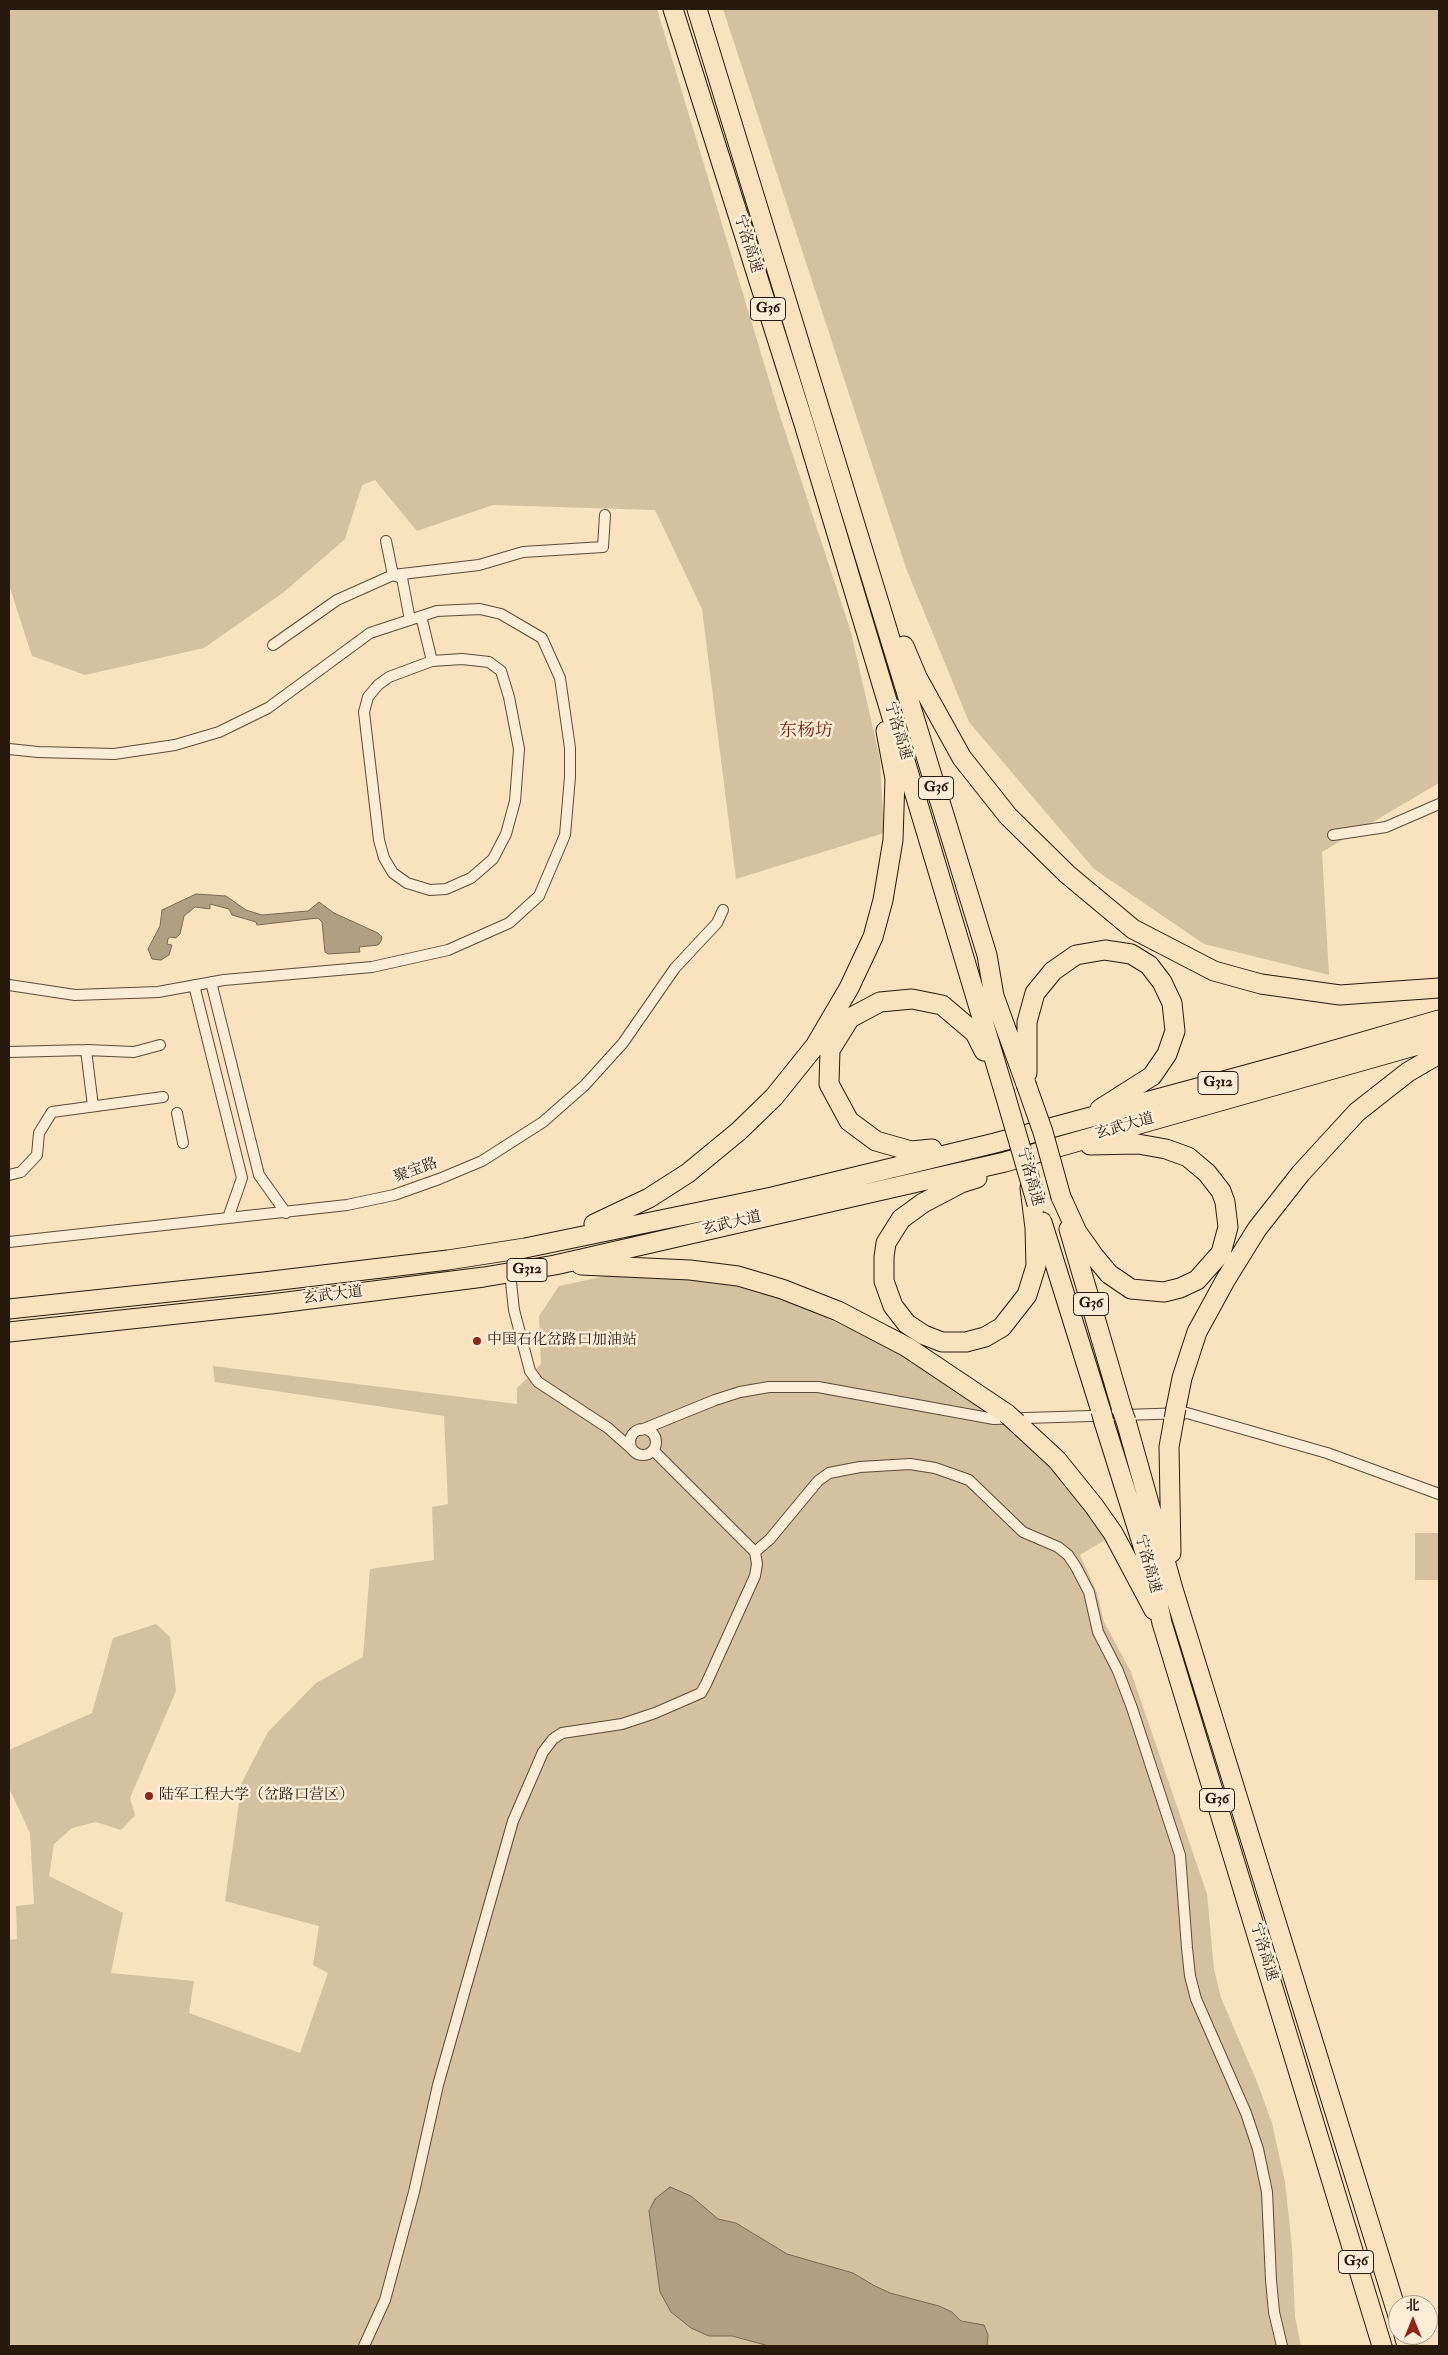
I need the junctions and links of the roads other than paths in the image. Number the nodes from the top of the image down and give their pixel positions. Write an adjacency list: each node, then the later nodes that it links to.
1 (673, 9): 7 (highway, 宁洛高速 / G36)
2 (697, 9): 3 (highway, 宁洛高速 / G36)
3 (845, 491): 19 (highway); 26 (highway, 宁洛高速 / G36)
4 (605, 515): 6 (street)
5 (386, 541): 6 (street)
6 (394, 575): 9 (street); 10 (street)
7 (860, 610): 27 (highway, 宁洛高速 / G36); 41 (highway)
8 (421, 616): 9 (street); 11 (street); 16 (street)
9 (410, 620): 12 (street)
10 (273, 645)
11 (432, 660): 11 (street)
12 (9, 749)
13 (1439, 804): 14 (street)
14 (1333, 835)
15 (723, 910): 38 (street, 聚宝路)
16 (211, 982): 18 (street); 38 (street)
17 (9, 985): 18 (street)
18 (194, 985): 39 (street)
19 (1439, 988)
20 (1439, 1020): 31 (highway, 玄武大道 / G312)
21 (1439, 1039): 34 (highway, 玄武大道 / G312)
22 (160, 1045): 23 (street)
23 (86, 1050): 24 (street); 29 (street)
24 (9, 1052)
25 (1439, 1054): 55 (highway)
26 (1026, 1084): 31 (highway); 36 (highway, 宁洛高速 / G36, bridge)
27 (1004, 1091): 33 (highway); 37 (highway, 宁洛高速 / G36, bridge)
28 (163, 1097): 29 (street)
29 (93, 1106): 35 (street)
30 (177, 1113): 32 (street)
31 (1082, 1120): 33 (highway, 玄武大道 / G312)
32 (183, 1143)
33 (995, 1143): 41 (highway, 玄武大道 / G312)
34 (1043, 1150): 36 (highway); 37 (highway); 42 (highway, 玄武大道 / G312)
35 (9, 1174)
36 (1061, 1197): 55 (highway, 宁洛高速 / G36)
37 (1034, 1205): 56 (highway, 宁洛高速 / G36)
38 (286, 1213): 39 (street, 聚宝路)
39 (228, 1218): 40 (street, 聚宝路)
40 (9, 1242)
41 (525, 1248): 45 (highway, 玄武大道 / G312)
42 (555, 1265): 43 (highway, 玄武大道 / G312); 56 (highway)
43 (510, 1272): 47 (highway, 玄武大道 / G312); 49 (street)
44 (9, 1301): 45 (highway)
45 (43, 1304): 46 (highway, 玄武大道 / G312)
46 (9, 1308)
47 (9, 1332)
48 (664, 1420): 50 (street); 51 (street); 53 (street)
49 (608, 1428): 50 (street); 52 (street)
50 (639, 1430): 51 (street); 52 (street)
51 (654, 1447): 52 (street); 54 (street)
52 (633, 1450)
53 (1439, 1494)
54 (755, 1552): 58 (street); 59 (street)
55 (1173, 1589): 57 (highway, 宁洛高速 / G36)
56 (1162, 1624): 60 (highway, 宁洛高速 / G36)
57 (1392, 2295)
58 (364, 2346)
59 (1282, 2346)
60 (1382, 2346)

